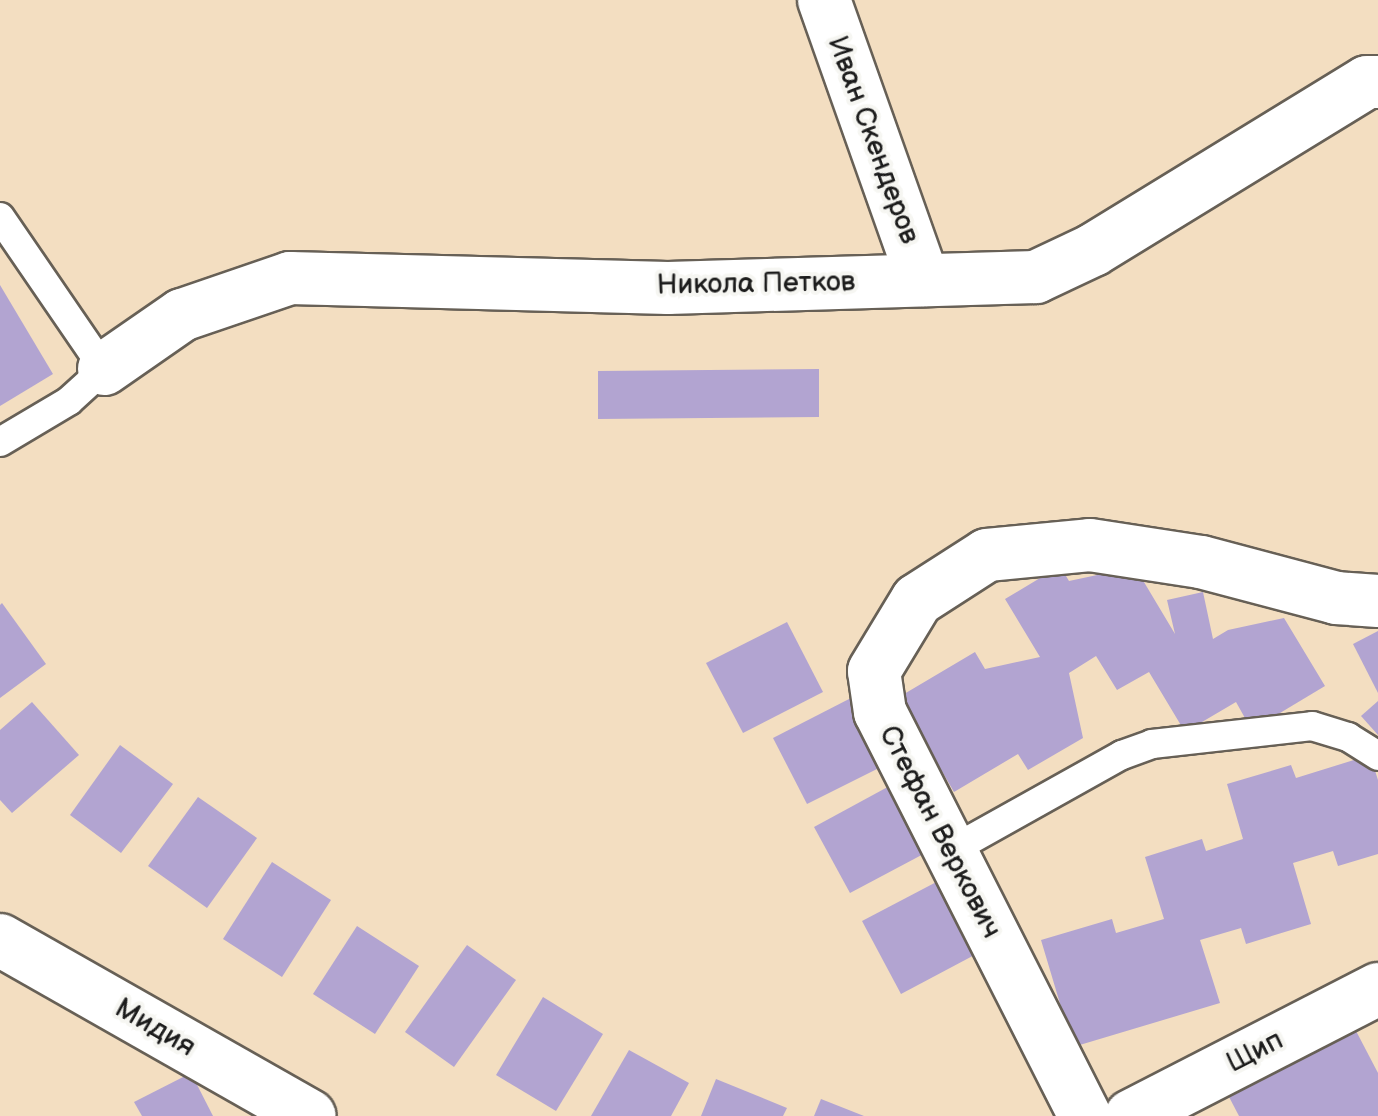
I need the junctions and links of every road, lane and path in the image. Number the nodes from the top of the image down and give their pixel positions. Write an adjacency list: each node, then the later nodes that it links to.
1 (824, 0): 4 (street, Иван Скендеров)
2 (1378, 82): 4 (street, Никола Петков)
3 (0, 217): 5 (lane)
4 (923, 280): 5 (street, Никола Петков)
5 (104, 368): 6 (lane)
6 (0, 442)
7 (1378, 601): 9 (street, Стефан Веркович)
8 (1378, 756): 9 (lane)
9 (950, 851): 13 (street, Стефан Веркович)
10 (0, 940): 12 (street, Мидия)
11 (1378, 988): 14 (street, Щип)
12 (310, 1116)
13 (1085, 1116)
14 (1131, 1116)

